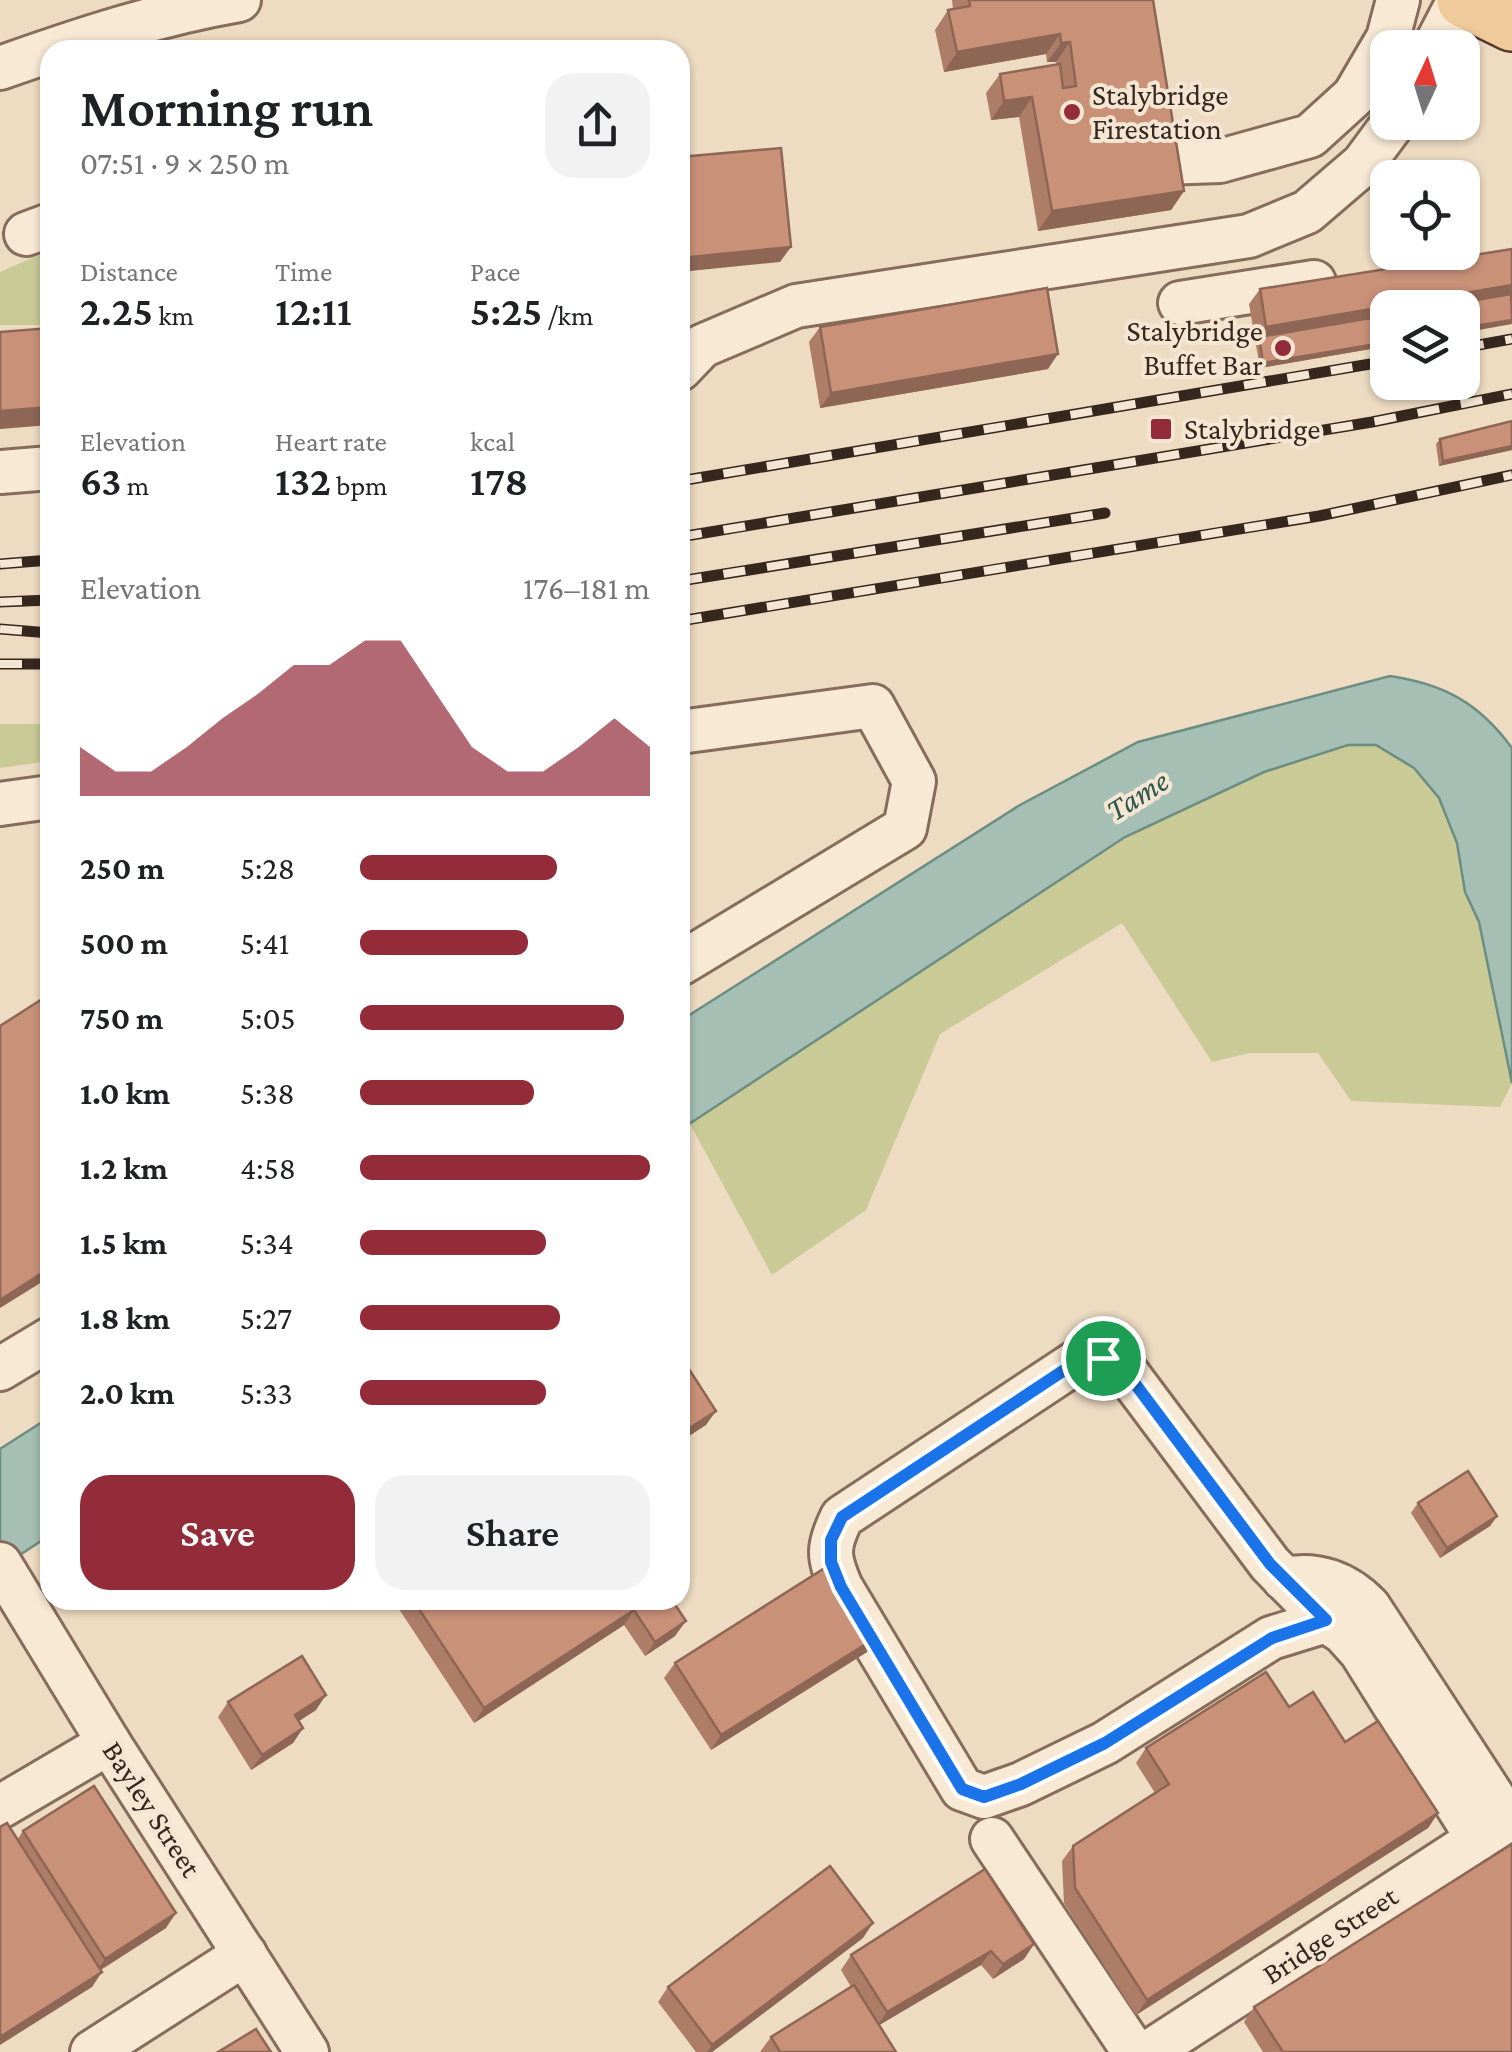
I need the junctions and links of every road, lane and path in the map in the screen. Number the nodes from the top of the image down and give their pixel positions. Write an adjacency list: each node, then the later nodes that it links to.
1 (239, 0): 6 (street)
2 (1398, 0): 10 (street)
3 (1462, 0): 4 (main road); 5 (street)
4 (1512, 23)
5 (1444, 30)
6 (123, 39)
7 (40, 59): 8 (street)
8 (0, 68)
9 (1381, 140): 13 (street)
10 (1163, 163)
11 (1356, 276): 12 (street)
12 (1180, 302)
13 (690, 359)
14 (40, 469): 15 (street)
15 (0, 472)
16 (690, 731): 19 (street)
17 (40, 798): 18 (street)
18 (0, 804)
19 (690, 958)
20 (40, 1345): 21 (street)
21 (0, 1369)
22 (3, 1569): 25 (street, Bayley Street)
23 (1284, 1578): 24 (street); 24 (street); 27 (street)
24 (1326, 1620): 27 (street)
25 (109, 1744): 26 (street); 29 (street, Bayley Street)
26 (0, 1807)
27 (1499, 1826): 33 (street, Bridge Street)
28 (992, 1839): 32 (street)
29 (245, 1954): 30 (street); 31 (street, Bayley Street)
30 (92, 2052)
31 (308, 2052)
32 (1134, 2052)
33 (1149, 2052)

